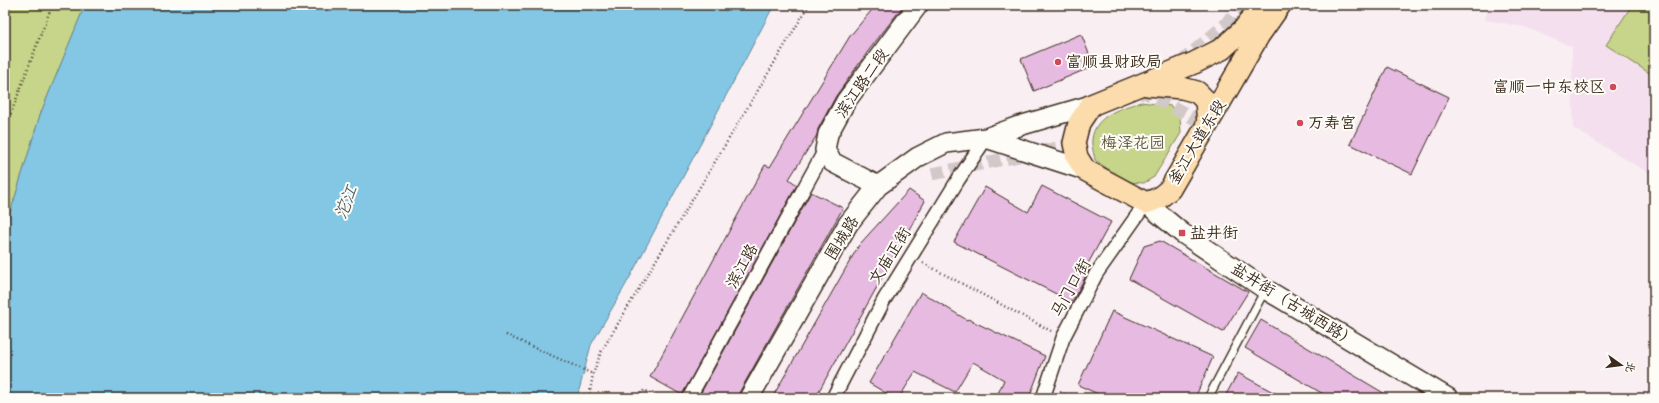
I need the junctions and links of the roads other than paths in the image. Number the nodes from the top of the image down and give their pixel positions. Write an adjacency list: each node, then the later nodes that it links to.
1 (918, 5): 8 (street, 滨江路二段)
2 (1261, 5): 4 (main road)
3 (1280, 5): 6 (main road, 釜江大道东段)
4 (1139, 84): 5 (main road); 6 (main road)
5 (1091, 105): 7 (street); 9 (main road)
6 (1208, 124): 11 (main road, 釜江大道东段)
7 (986, 138): 9 (street); 10 (street, 围城路); 15 (street, 文庙正街)
8 (825, 150): 10 (street); 13 (street, 滨江路)
9 (1085, 170): 11 (main road)
10 (878, 186): 14 (street, 围城路)
11 (1146, 203): 12 (street, 盐井街（古城西路）); 16 (street, 马门口街)
12 (1266, 289): 17 (lane); 18 (street, 盐井街（古城西路）)
13 (689, 398)
14 (749, 398)
15 (833, 398)
16 (1043, 398)
17 (1208, 398)
18 (1448, 398)

